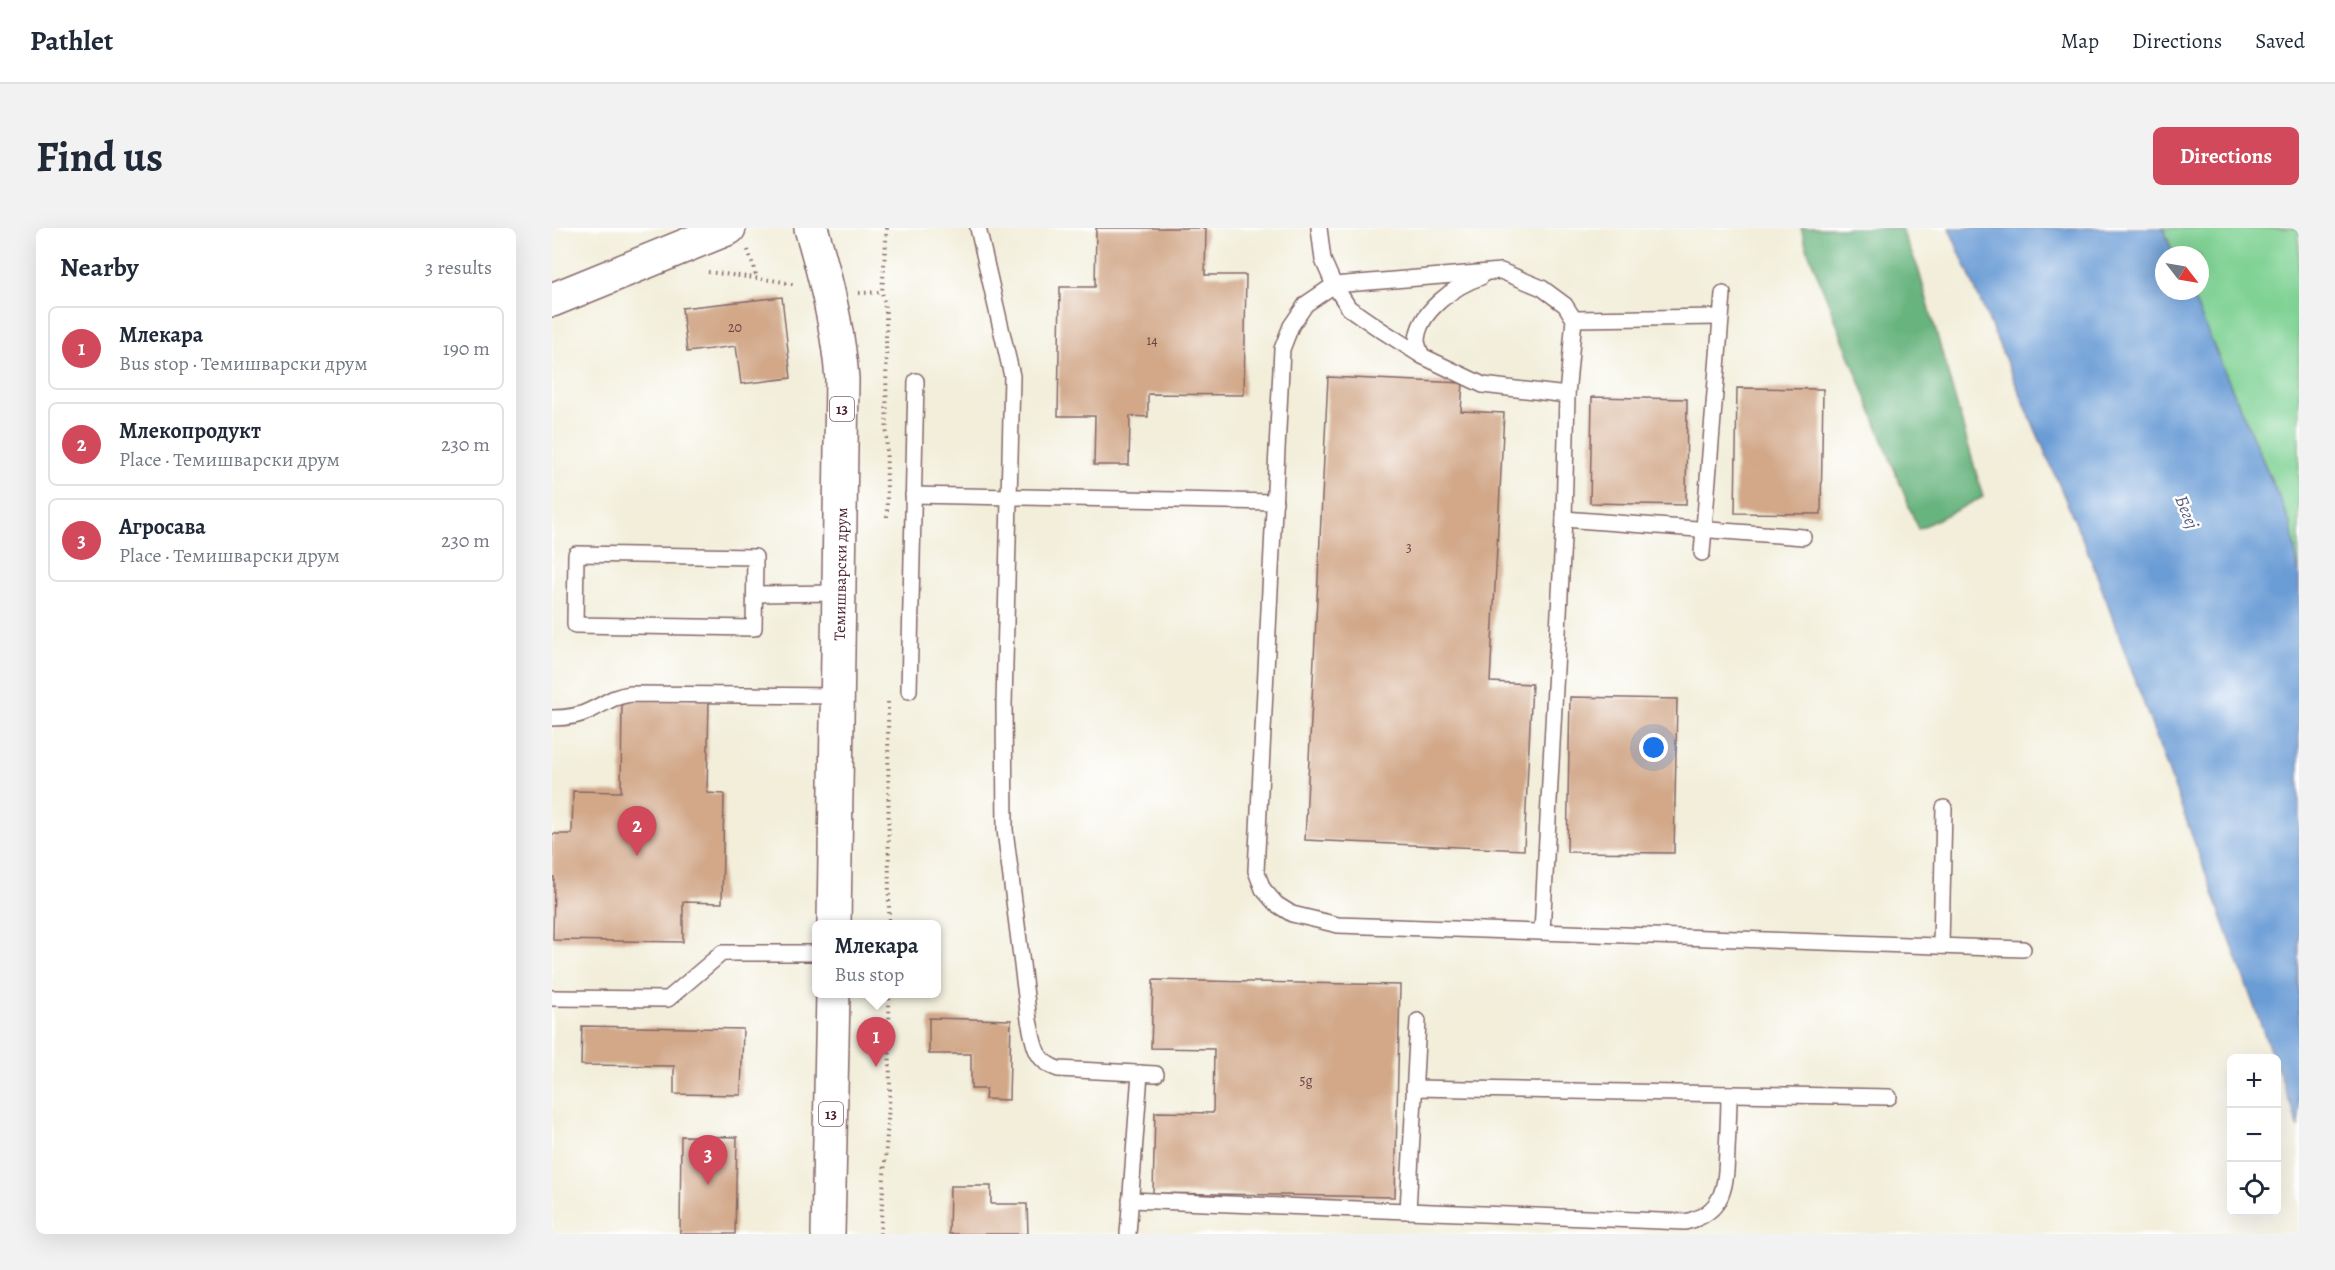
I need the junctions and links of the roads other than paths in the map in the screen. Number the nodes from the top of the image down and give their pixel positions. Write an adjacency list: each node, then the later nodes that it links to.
1 (729, 228): 8 (main road)
2 (811, 228): 21 (main road, Темишварски друм / 13)
3 (978, 228): 15 (lane)
4 (1318, 228): 6 (lane)
5 (1501, 271): 6 (lane); 10 (lane); 11 (lane)
6 (1334, 285): 11 (lane); 16 (lane)
7 (1723, 294): 9 (lane)
8 (552, 300)
9 (1721, 317): 10 (lane); 18 (lane)
10 (1574, 319): 13 (lane)
11 (1422, 356): 13 (lane)
12 (916, 381): 14 (lane)
13 (1567, 395): 17 (lane)
14 (913, 495): 15 (lane); 23 (lane)
15 (1009, 496): 16 (lane); 35 (lane)
16 (1275, 502): 28 (lane)
17 (1564, 519): 18 (lane); 28 (lane)
18 (1705, 530): 19 (lane); 20 (lane)
19 (1803, 537)
20 (1702, 553)
21 (840, 593): 22 (lane); 24 (main road, Темишварски друм / 13)
22 (755, 594): 22 (lane)
23 (909, 691)
24 (839, 696): 25 (lane); 27 (main road, Темишварски друм / 13)
25 (552, 718)
26 (1944, 808): 29 (lane)
27 (834, 920)
28 (1542, 932): 29 (lane)
29 (1941, 946): 30 (lane)
30 (2023, 949)
31 (812, 953): 32 (lane)
32 (552, 998)
33 (833, 998): 42 (main road, 13)
34 (1418, 1021): 37 (lane)
35 (1140, 1073): 36 (lane); 40 (lane)
36 (1156, 1074)
37 (1414, 1088): 38 (lane); 41 (lane)
38 (1729, 1094): 39 (lane); 41 (lane)
39 (1889, 1097)
40 (1130, 1200): 41 (lane); 43 (lane)
41 (1408, 1211)
42 (828, 1234)
43 (1128, 1234)

